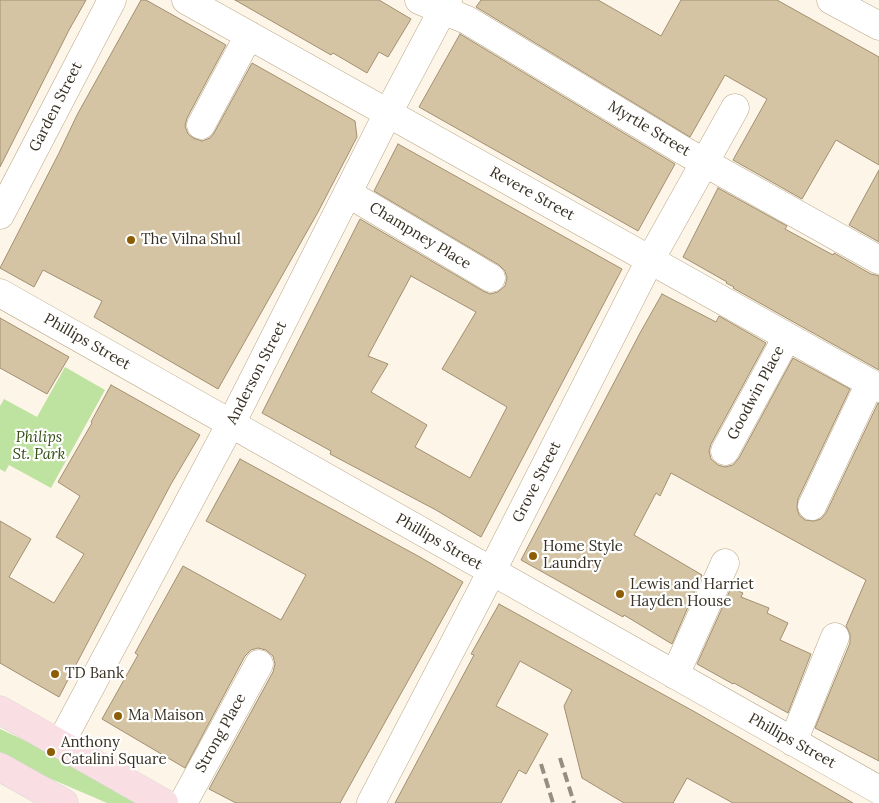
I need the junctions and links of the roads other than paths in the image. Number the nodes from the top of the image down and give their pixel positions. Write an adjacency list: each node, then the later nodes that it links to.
1 (112, 0): 12 (street, Garden Street)
2 (186, 0): 6 (street, Revere Street)
3 (834, 1): 5 (street)
4 (437, 3): 8 (street, Anderson Street); 10 (street, Myrtle Street)
5 (879, 26)
6 (249, 36): 8 (street, Revere Street); 9 (street)
7 (735, 108): 10 (street, Grove Street)
8 (388, 113): 11 (street, Anderson Street); 13 (street, Revere Street)
9 (201, 125)
10 (705, 162): 13 (street, Grove Street); 14 (street, Myrtle Street)
11 (349, 194): 15 (street, Champney Place); 19 (street, Anderson Street)
12 (0, 215)
13 (650, 260): 17 (street, Revere Street); 23 (street, Grove Street)
14 (879, 260)
15 (491, 278)
16 (0, 293): 19 (street, Phillips Street)
17 (787, 336): 18 (street, Revere Street); 20 (street, Goodwin Place)
18 (874, 386): 21 (street)
19 (231, 424): 23 (street, Phillips Street); 29 (street, Anderson Street)
20 (725, 450)
21 (812, 506)
22 (725, 563): 26 (street)
23 (491, 571): 26 (street, Phillips Street); 35 (street, Grove Street)
24 (835, 637): 28 (street)
25 (259, 664): 34 (street, Strong Place)
26 (675, 675): 28 (street, Phillips Street)
27 (0, 710): 29 (main road)
28 (793, 742): 31 (street, Phillips Street)
29 (60, 744): 33 (main road)
30 (0, 767): 32 (main road)
31 (879, 790)
32 (64, 803)
33 (164, 803)
34 (183, 803)
35 (371, 803)

